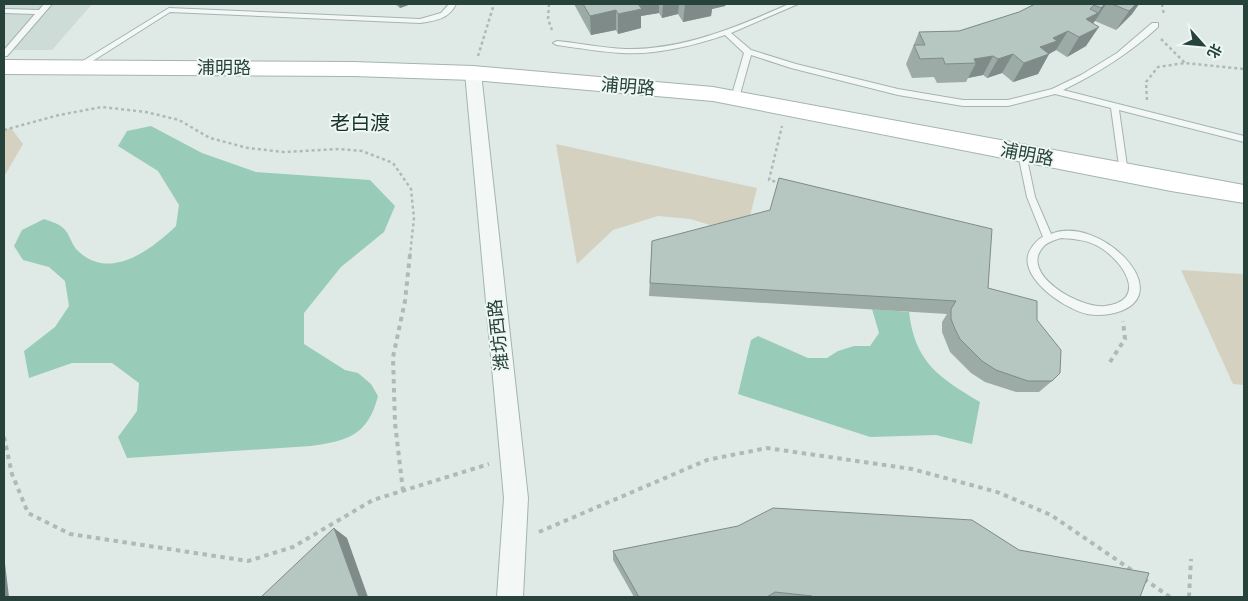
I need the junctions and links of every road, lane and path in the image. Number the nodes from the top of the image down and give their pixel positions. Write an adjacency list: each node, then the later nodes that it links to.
1 (48, 4): 8 (lane)
2 (452, 4): 6 (lane)
3 (494, 4): 19 (path)
4 (550, 4): 12 (path)
5 (794, 4): 10 (lane)
6 (167, 7): 17 (lane)
7 (4, 10): 8 (lane)
8 (41, 12): 14 (lane)
9 (1155, 26): 11 (lane)
10 (725, 32): 12 (lane); 13 (lane)
11 (1147, 33): 15 (path); 20 (lane)
12 (557, 43)
13 (748, 52): 20 (lane); 21 (lane)
14 (4, 54)
15 (1185, 63): 18 (path); 24 (path)
16 (4, 67): 17 (main road, 浦明路)
17 (77, 67): 19 (main road, 浦明路)
18 (1244, 69)
19 (473, 73): 21 (main road, 浦明路); 36 (street, 潍坊西路)
20 (1055, 91): 22 (lane)
21 (735, 98): 23 (main road, 浦明路)
22 (1115, 107): 24 (lane); 28 (lane)
23 (786, 108): 27 (main road, 浦明路); 29 (path)
24 (1148, 115): 26 (lane)
25 (4, 130): 37 (path)
26 (1244, 139)
27 (1022, 154): 28 (main road, 浦明路); 31 (lane)
28 (1124, 173): 30 (main road, 浦明路)
29 (787, 185)
30 (1244, 194)
31 (1048, 237): 32 (lane); 32 (lane)
32 (1117, 309): 33 (path)
33 (1110, 362)
34 (4, 437): 35 (path)
35 (4, 444): 37 (path)
36 (512, 458): 37 (path); 38 (street, 潍坊西路)
37 (403, 491)
38 (513, 543): 40 (street, 潍坊西路); 41 (path)
39 (1191, 559): 42 (path)
40 (510, 597)
41 (1170, 597)
42 (1189, 597)

